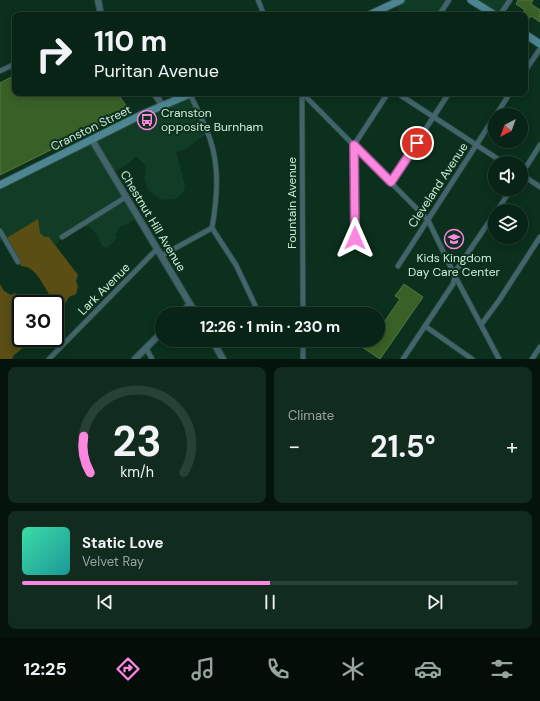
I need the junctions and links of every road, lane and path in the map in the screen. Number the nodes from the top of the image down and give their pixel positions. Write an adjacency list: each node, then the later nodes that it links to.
1 (98, 0): 7 (street)
2 (258, 0): 8 (street)
3 (401, 0): 9 (main road)
4 (449, 0): 10 (street)
5 (471, 0): 11 (main road)
6 (510, 0): 12 (street)
7 (100, 12)
8 (263, 12)
9 (375, 12)
10 (441, 12)
11 (490, 12)
12 (502, 12)
13 (528, 36): 14 (main road)
14 (540, 44)
15 (540, 49): 17 (street)
16 (12, 65): 18 (street)
17 (528, 67)
18 (0, 71)
19 (156, 96): 28 (street)
20 (185, 96): 28 (main road, Cranston Street)
21 (192, 96): 45 (street)
22 (302, 96): 59 (street, Fountain Avenue)
23 (305, 96): 35 (street)
24 (386, 96): 35 (street)
25 (402, 96): 30 (street)
26 (447, 96): 30 (street)
27 (508, 96): 29 (street, Cleveland Avenue)
28 (163, 106): 32 (main road, Cranston Street)
29 (500, 108)
30 (434, 117): 33 (street); 39 (street)
31 (488, 126): 33 (street, Cleveland Avenue)
32 (92, 140): 40 (main road, Cranston Street); 42 (street, Chestnut Hill Avenue)
33 (476, 144): 36 (street); 43 (street, Cleveland Avenue)
34 (540, 144): 37 (street)
35 (354, 145): 39 (street); 49 (street)
36 (494, 156)
37 (528, 163)
38 (528, 179): 41 (street)
39 (391, 182): 43 (street)
40 (0, 185)
41 (540, 187)
42 (126, 197): 47 (street); 50 (street, Chestnut Hill Avenue)
43 (428, 220): 53 (street, Cleveland Avenue); 54 (street)
44 (488, 224): 54 (street)
45 (212, 228): 51 (street); 56 (street)
46 (0, 231): 52 (street)
47 (62, 237)
48 (540, 237): 60 (street)
49 (355, 238)
50 (157, 249): 51 (street, Chestnut Hill Avenue); 67 (street, Lark Avenue)
51 (161, 256): 55 (street, Chestnut Hill Avenue)
52 (18, 262)
53 (398, 266)
54 (455, 276): 60 (street); 61 (street)
55 (190, 304): 57 (street); 58 (street, Chestnut Hill Avenue)
56 (255, 305)
57 (187, 307)
58 (192, 307)
59 (303, 307)
60 (481, 325): 74 (street)
61 (425, 326): 72 (street); 73 (street)
62 (155, 339): 66 (street)
63 (216, 347): 70 (street)
64 (303, 347): 71 (street)
65 (540, 347): 75 (street)
66 (146, 348): 68 (street); 69 (street)
67 (48, 359)
68 (135, 359)
69 (152, 359)
70 (223, 359)
71 (303, 359)
72 (403, 359)
73 (472, 359)
74 (499, 359)
75 (532, 359)

